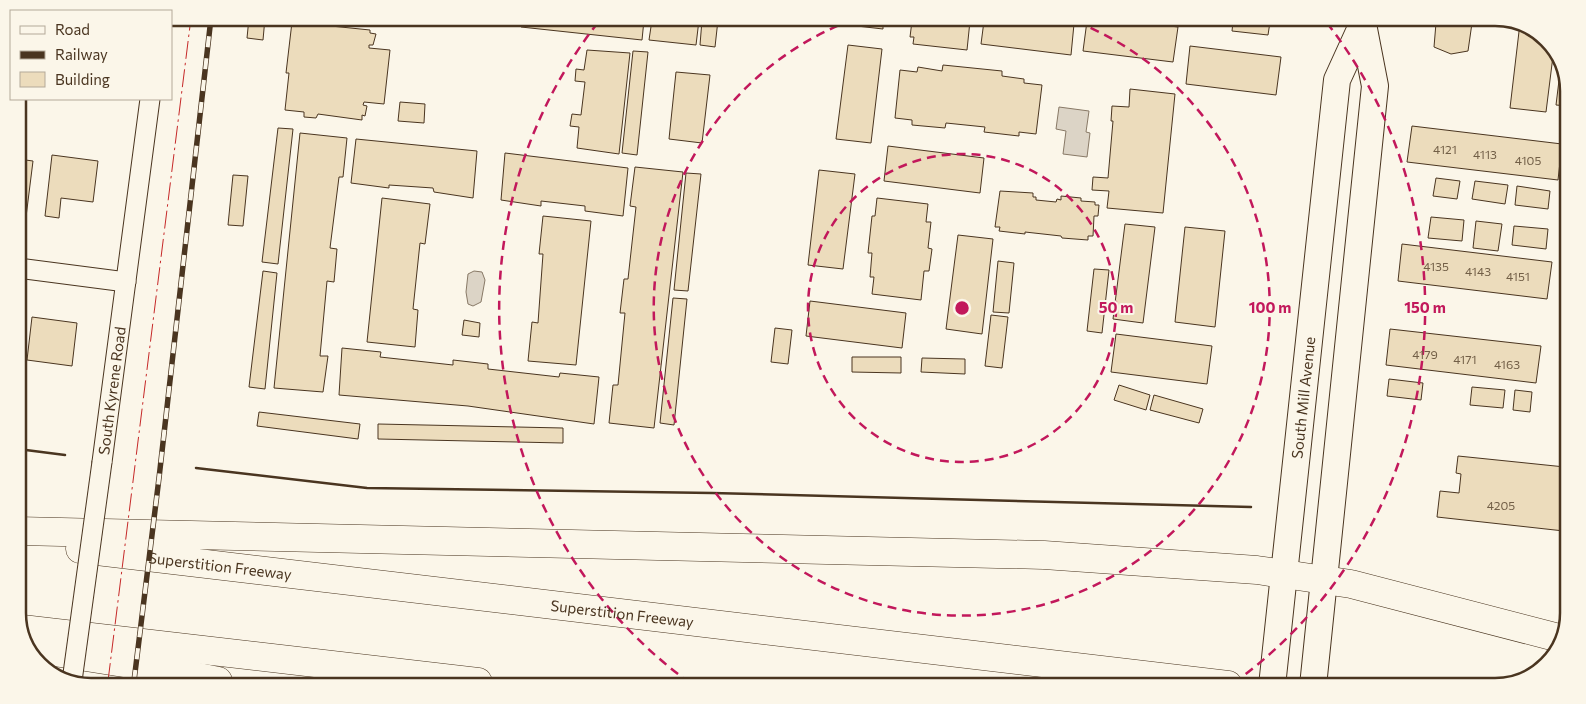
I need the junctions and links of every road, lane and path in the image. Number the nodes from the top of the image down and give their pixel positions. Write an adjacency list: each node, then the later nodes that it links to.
1 (1362, 26): 8 (main road, South Mill Avenue)
2 (1363, 26): 9 (main road, South Mill Avenue)
3 (150, 100): 5 (street, South Kyrene Road)
4 (26, 269): 5 (street)
5 (126, 282): 13 (street, South Kyrene Road, bridge)
6 (26, 532): 8 (highway)
7 (26, 542): 16 (highway, Superstition Freeway)
8 (1284, 574): 9 (highway); 17 (main road, South Mill Avenue)
9 (1325, 579): 11 (highway); 18 (main road, South Mill Avenue)
10 (29, 630): 15 (highway)
11 (1555, 637)
12 (38, 649): 14 (highway)
13 (73, 675)
14 (203, 678)
15 (444, 678)
16 (1169, 678)
17 (1273, 678)
18 (1314, 678)

